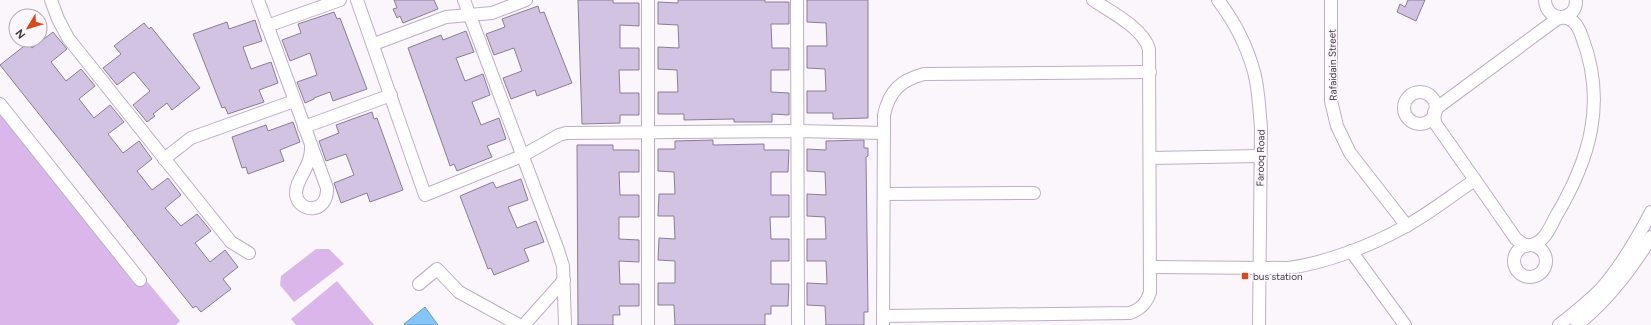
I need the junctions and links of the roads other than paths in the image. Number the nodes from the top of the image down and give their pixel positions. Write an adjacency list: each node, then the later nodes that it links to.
1 (51, 0): 30 (street)
2 (258, 0): 16 (street)
3 (340, 0): 16 (street)
4 (358, 0): 17 (street)
5 (464, 0): 14 (street)
6 (526, 0): 14 (street)
7 (648, 0): 24 (street)
8 (797, 0): 23 (street)
9 (1092, 0): 18 (street)
10 (1218, 0): 28 (street, Farooq Road)
11 (1545, 0): 15 (street)
12 (1576, 0): 15 (street)
13 (1331, 1): 35 (street, Rafaidain Street)
14 (469, 15): 17 (street); 27 (street)
15 (1562, 17): 31 (street); 31 (street)
16 (267, 26): 20 (street)
17 (374, 44): 19 (street)
18 (1150, 72): 25 (street); 29 (street)
19 (392, 95): 22 (street); 27 (street)
20 (294, 101): 22 (street); 30 (street)
21 (0, 104): 41 (street)
22 (304, 127): 26 (street)
23 (798, 131): 24 (street); 25 (street); 49 (street)
24 (648, 132): 27 (street); 48 (street)
25 (884, 133): 33 (street)
26 (311, 147)
27 (522, 156): 42 (street)
28 (1260, 156): 29 (street); 40 (street, Farooq Road)
29 (1151, 158): 39 (street)
30 (164, 159): 38 (street)
31 (1475, 180): 35 (street)
32 (1034, 193): 33 (street)
33 (884, 194): 44 (street)
34 (1651, 212): 52 (street)
35 (1407, 226): 37 (street)
36 (1651, 237): 53 (street)
37 (1351, 251): 40 (street); 51 (street)
38 (249, 253)
39 (1150, 267): 40 (street); 44 (street)
40 (1259, 268): 50 (street, Farooq Road)
41 (140, 280)
42 (564, 280): 46 (street); 47 (street)
43 (419, 284): 45 (street)
44 (883, 320)
45 (519, 325)
46 (524, 325)
47 (565, 325)
48 (648, 325)
49 (798, 325)
50 (1259, 325)
51 (1405, 325)
52 (1559, 325)
53 (1577, 325)

